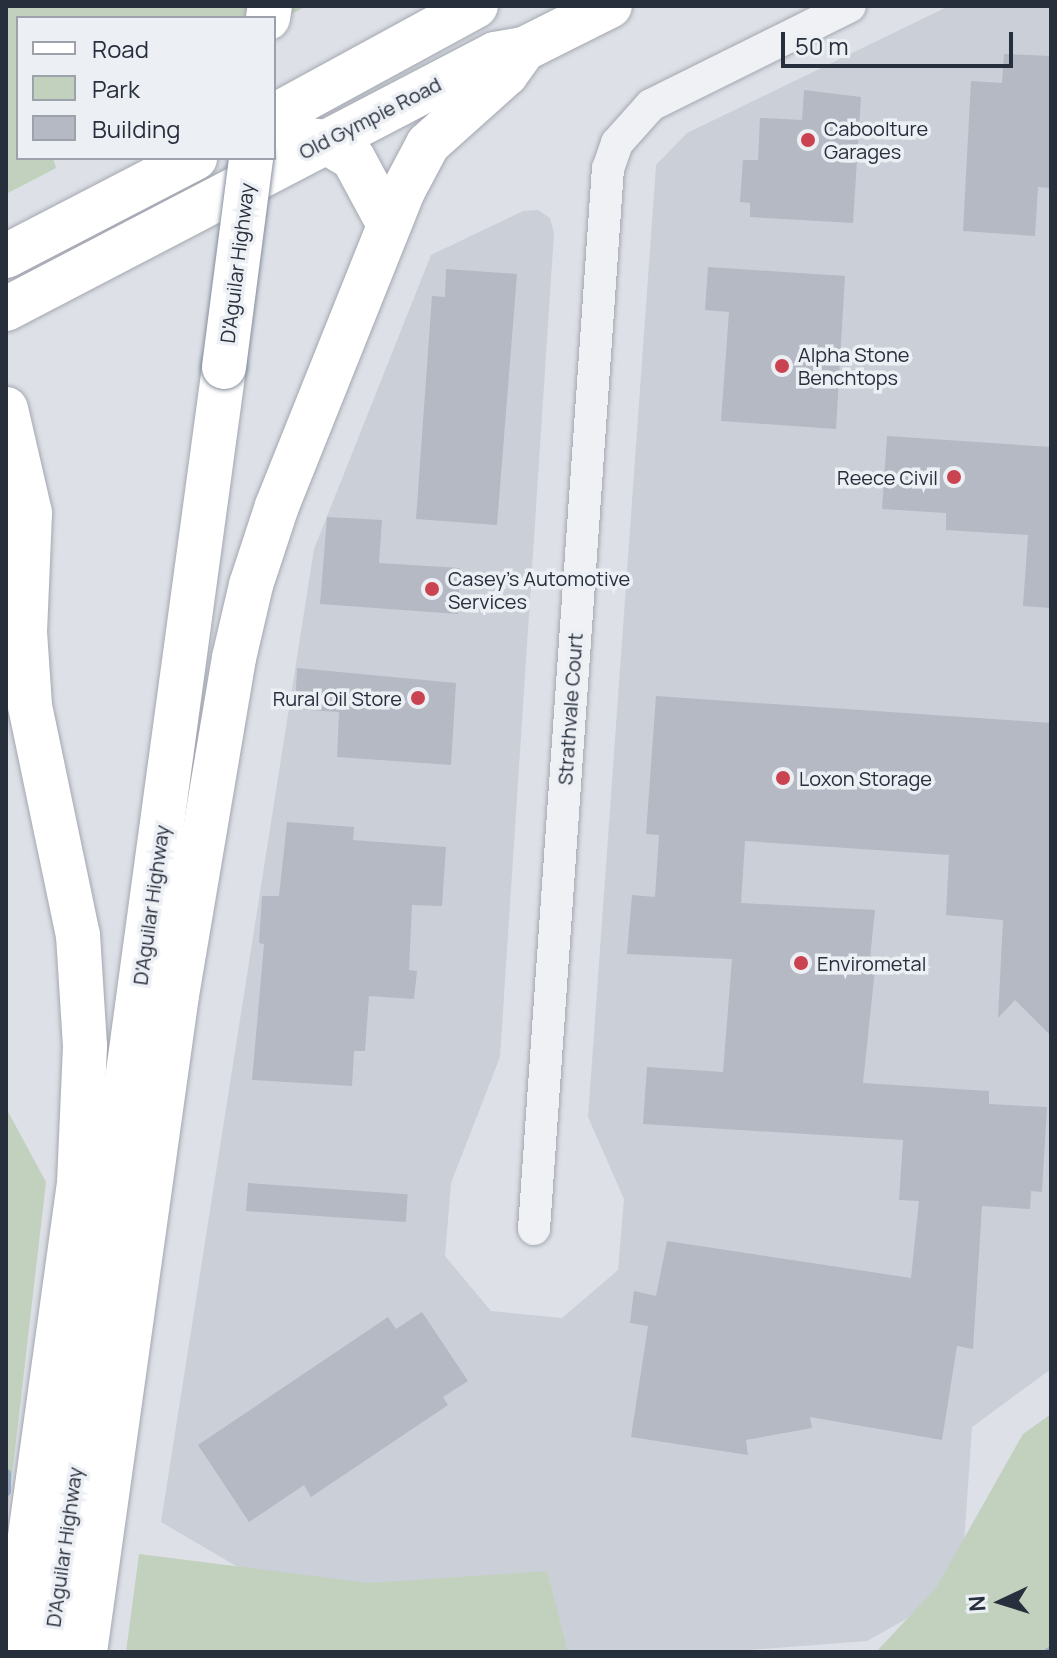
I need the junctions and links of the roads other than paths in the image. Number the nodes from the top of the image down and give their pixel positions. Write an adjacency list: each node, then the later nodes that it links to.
1 (476, 6): 5 (main road)
2 (610, 6): 4 (main road, Old Gympie Road)
3 (850, 6): 15 (street, Strathvale Court)
4 (524, 49): 7 (main road, Old Gympie Road); 10 (main road)
5 (276, 115)
6 (276, 135): 7 (main road)
7 (326, 142): 10 (main road); 12 (main road, Old Gympie Road)
8 (191, 160): 11 (main road)
9 (251, 160): 17 (main road, D'Aguilar Highway, bridge)
10 (388, 223): 18 (main road)
11 (6, 256)
12 (6, 309)
13 (6, 409): 14 (main road)
14 (16, 566): 16 (main road)
15 (534, 1229)
16 (14, 1652)
17 (49, 1652)
18 (85, 1652)

